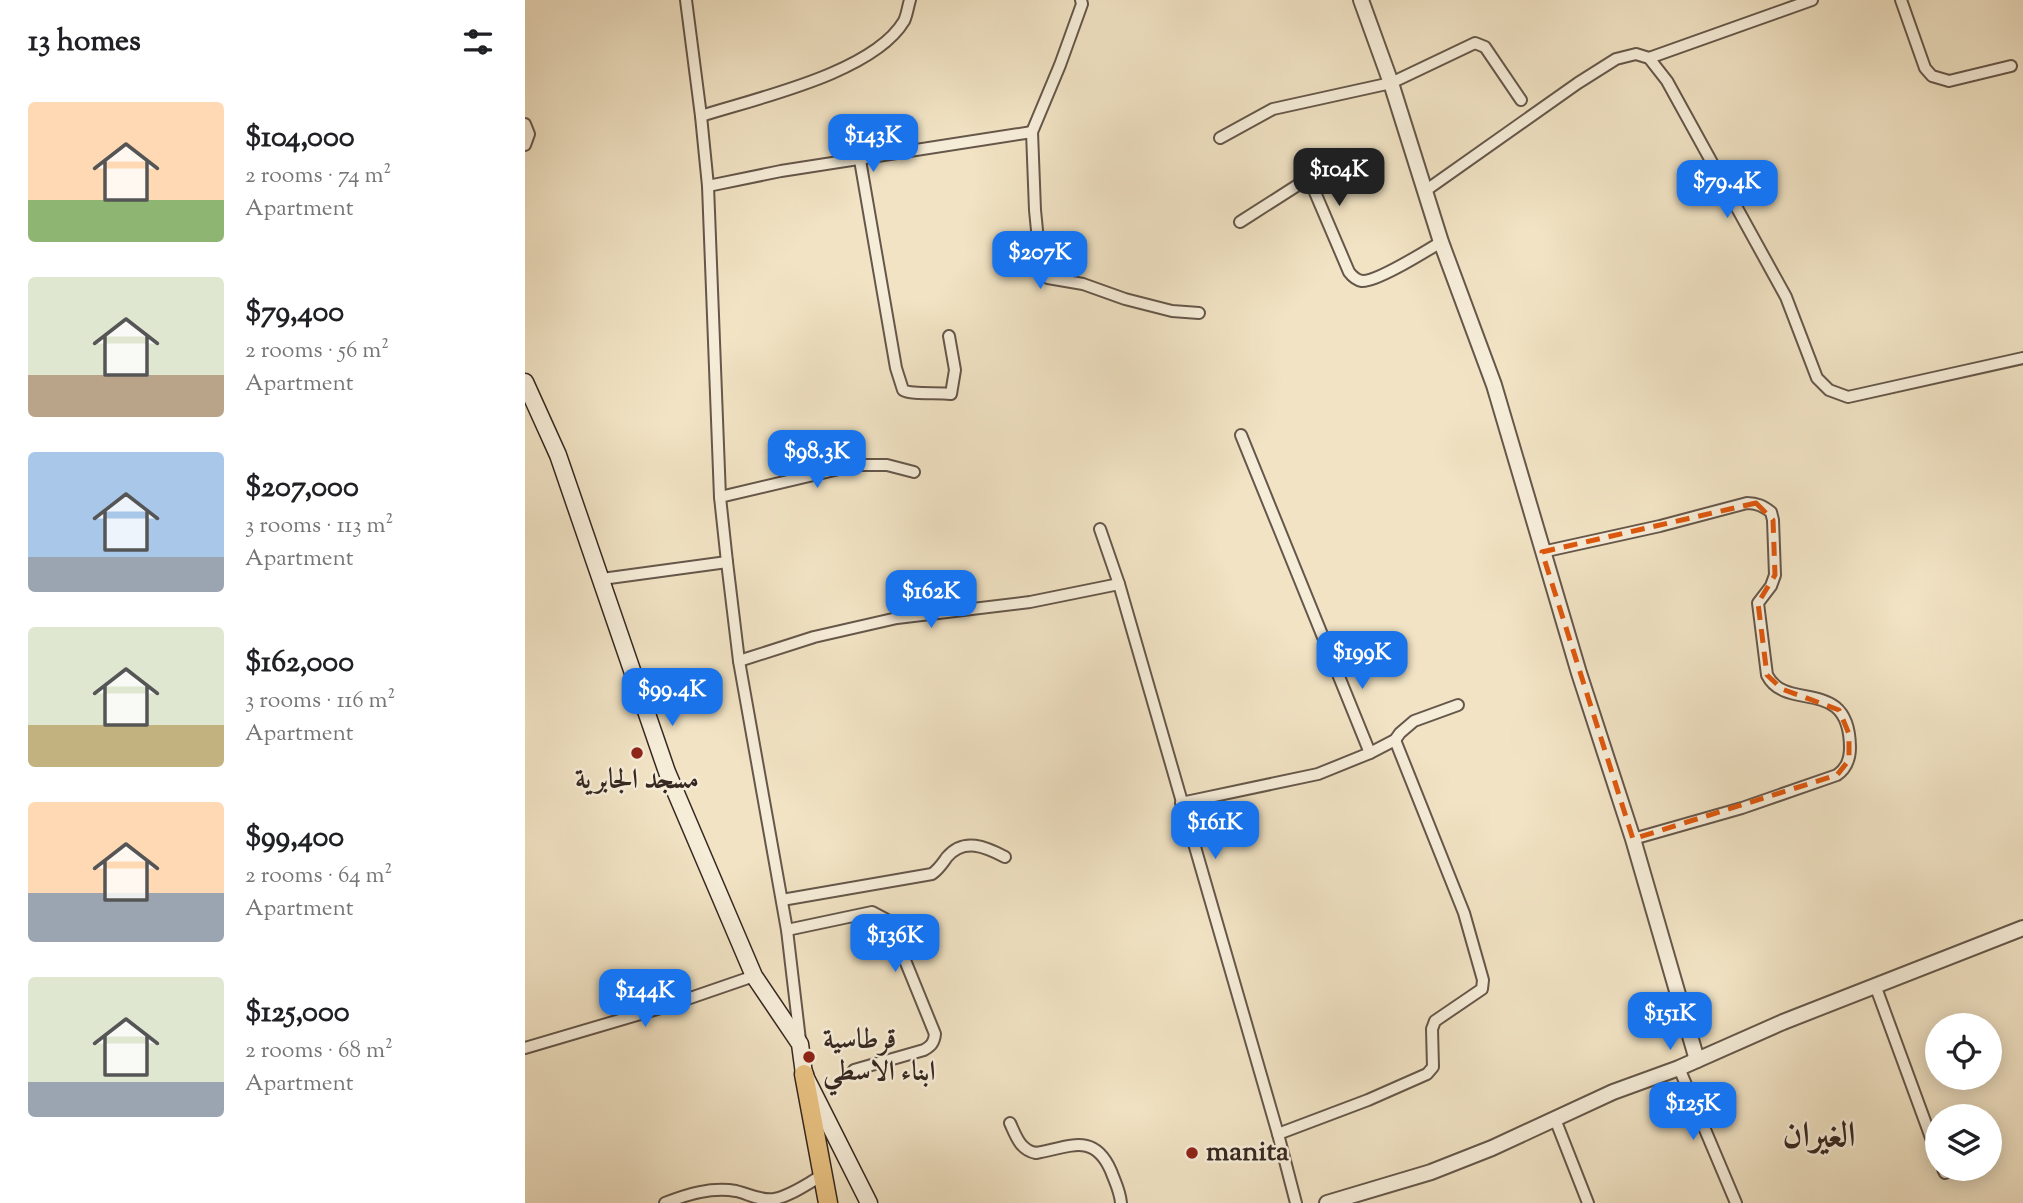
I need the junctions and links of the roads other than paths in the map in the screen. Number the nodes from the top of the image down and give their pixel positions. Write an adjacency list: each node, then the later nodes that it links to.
1 (686, 0): 11 (street)
2 (910, 0): 11 (street)
3 (1081, 0): 13 (street)
4 (1361, 0): 9 (street)
5 (1812, 0): 7 (street)
6 (1901, 0): 8 (street)
7 (1649, 58): 18 (street); 23 (street)
8 (2011, 66)
9 (1391, 83): 10 (street); 14 (street); 18 (street)
10 (1521, 100)
11 (701, 116): 17 (street)
12 (525, 124): 15 (street)
13 (1032, 132): 16 (street); 21 (street)
14 (1220, 138)
15 (525, 145)
16 (860, 160): 17 (street); 22 (street)
17 (708, 186): 27 (street)
18 (1425, 191): 20 (street)
19 (1240, 222): 20 (street)
20 (1441, 242): 29 (street)
21 (1199, 313)
22 (949, 336)
23 (2023, 358)
24 (525, 382): 31 (main road)
25 (1241, 435): 36 (street)
26 (914, 472): 27 (street)
27 (720, 497): 30 (street)
28 (1100, 529): 32 (street)
29 (1542, 552): 38 (street); 38 (street)
30 (727, 562): 31 (street); 33 (street)
31 (602, 579): 43 (main road)
32 (1119, 584): 33 (street); 37 (street)
33 (739, 661): 40 (street)
34 (1458, 705): 35 (street)
35 (1395, 740): 36 (street); 54 (street)
36 (1370, 753): 37 (street)
37 (1181, 803): 54 (street)
38 (1633, 839): 47 (street)
39 (1005, 857): 40 (street)
40 (782, 900): 42 (street)
41 (2023, 929): 44 (street)
42 (786, 930): 45 (street); 49 (street)
43 (754, 976): 45 (main road); 46 (street)
44 (1874, 985): 47 (street); 52 (street)
45 (800, 1044): 50 (main road)
46 (525, 1048)
47 (1697, 1060): 48 (street)
48 (1679, 1068): 51 (street); 63 (street)
49 (854, 1070)
50 (804, 1074): 55 (main road); 58 (main road)
51 (1555, 1119): 61 (street); 62 (street)
52 (1925, 1122)
53 (1010, 1123): 59 (street)
54 (1279, 1134): 60 (street)
55 (823, 1175): 56 (street); 57 (main road)
56 (665, 1203)
57 (828, 1203)
58 (869, 1203)
59 (1121, 1203)
60 (1296, 1203)
61 (1327, 1203)
62 (1588, 1203)
63 (1736, 1203)

